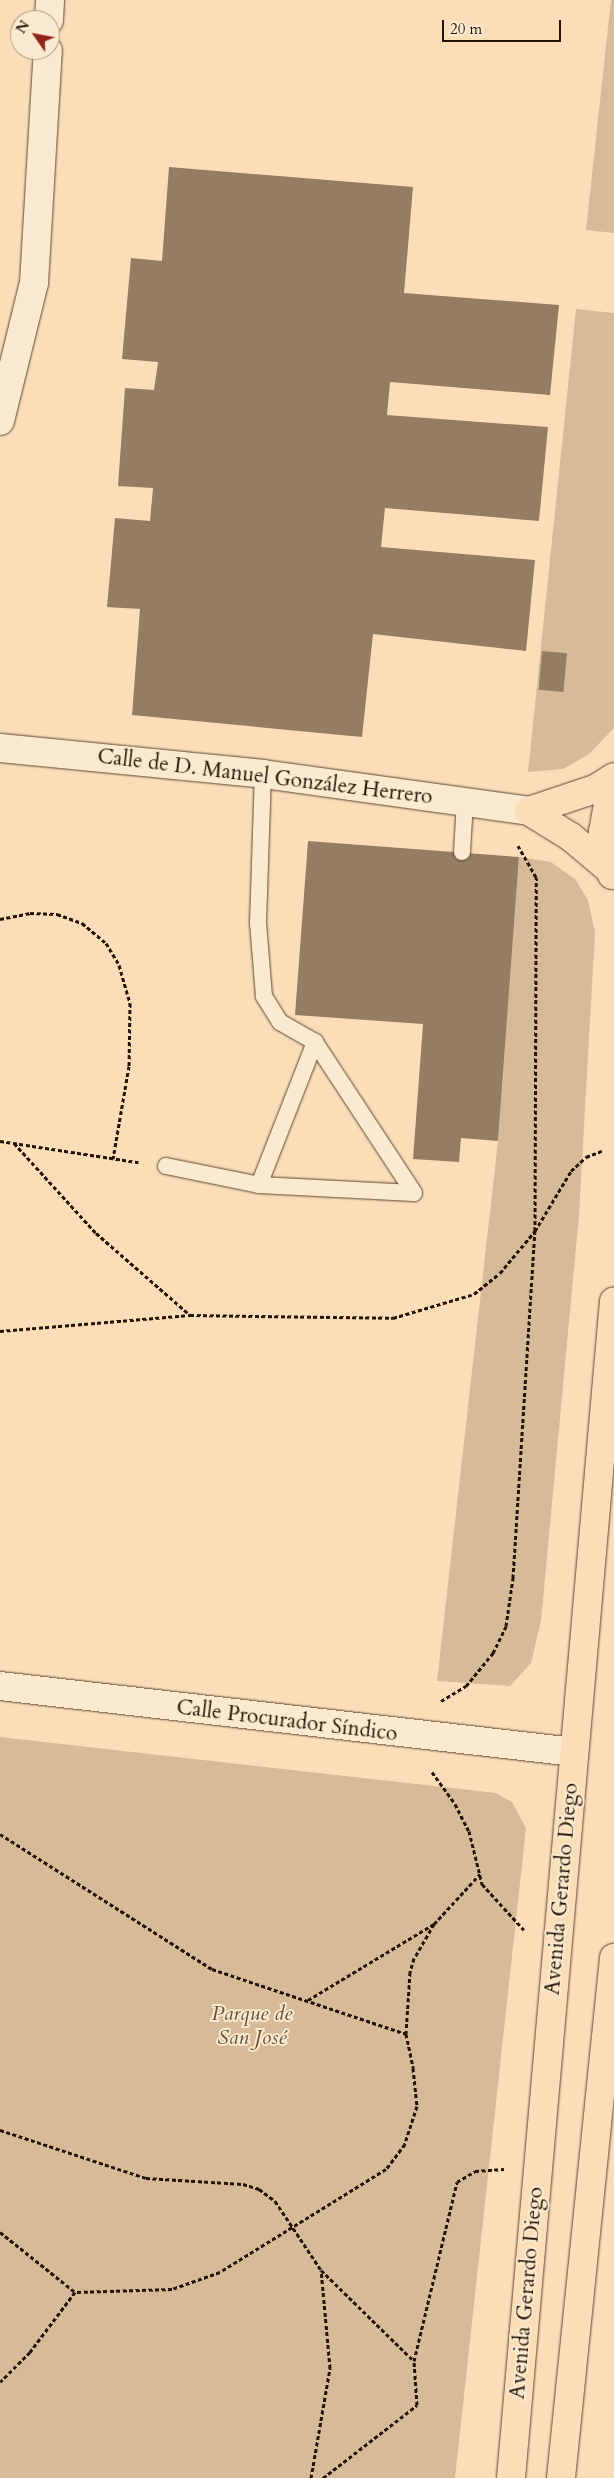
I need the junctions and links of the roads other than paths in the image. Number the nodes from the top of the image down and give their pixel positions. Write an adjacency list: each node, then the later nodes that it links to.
1 (47, 60): 2 (street)
2 (0, 421)
3 (0, 748): 4 (street, Calle de D. Manuel González Herrero)
4 (263, 774): 7 (street, Calle de D. Manuel González Herrero); 11 (lane)
5 (614, 777): 8 (main road)
6 (614, 790): 10 (main road)
7 (464, 800): 8 (street, Calle de D. Manuel González Herrero); 9 (lane)
8 (529, 811): 10 (main road)
9 (462, 852)
10 (612, 874)
11 (315, 1042): 13 (lane); 13 (lane)
12 (166, 1166): 13 (lane)
13 (259, 1185)
14 (614, 1301): 16 (main road, Avenida Gerardo Diego)
15 (0, 1686): 16 (street, Calle Procurador Síndico)
16 (574, 1752): 18 (main road, Avenida Gerardo Diego)
17 (614, 1958): 19 (main road)
18 (511, 2478)
19 (561, 2478)

